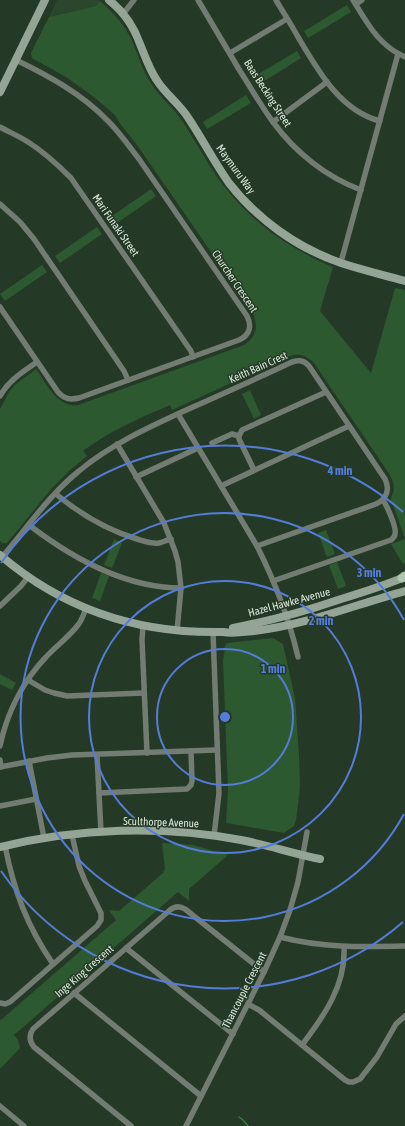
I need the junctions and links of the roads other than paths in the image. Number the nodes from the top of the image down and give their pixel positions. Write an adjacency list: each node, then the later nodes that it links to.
1 (45, 0): 13 (street)
2 (109, 0): 8 (street, Maymuru Way)
3 (134, 0): 8 (street)
4 (198, 0): 10 (street, Baas Becking Street)
5 (276, 0): 9 (street)
6 (362, 0): 7 (street)
7 (354, 2): 11 (street)
8 (123, 14): 21 (street, Maymuru Way)
9 (287, 19): 10 (street); 14 (street)
10 (230, 53): 17 (street, Baas Becking Street)
11 (398, 54): 12 (street); 16 (street)
12 (405, 57)
13 (16, 60): 15 (street); 24 (street, Churcher Crescent)
14 (327, 82): 16 (street); 17 (street)
15 (0, 92)
16 (380, 121): 19 (street)
17 (273, 122): 19 (street, Baas Becking Street)
18 (0, 127): 24 (street, Mari Funaki Street)
19 (361, 190): 21 (street)
20 (0, 204): 26 (street)
21 (341, 262): 22 (street, Maymuru Way)
22 (405, 280)
23 (0, 307): 25 (street, Churcher Crescent)
24 (193, 357): 26 (street, Churcher Crescent)
25 (38, 362): 26 (street, Churcher Crescent); 28 (street)
26 (128, 380)
27 (326, 392): 29 (street, Keith Bain Crest); 30 (street, Keith Bain Crest); 31 (street)
28 (0, 396)
29 (178, 414): 33 (street, Keith Bain Crest); 34 (street)
30 (349, 426): 35 (street); 39 (street, Keith Bain Crest)
31 (239, 436): 32 (street); 35 (street)
32 (212, 443)
33 (117, 444): 36 (street); 38 (street, Keith Bain Crest)
34 (198, 448): 36 (street); 37 (street)
35 (254, 470): 37 (street)
36 (136, 477): 41 (street)
37 (221, 486): 42 (street)
38 (56, 494): 40 (street, Keith Bain Crest); 41 (street)
39 (383, 500): 42 (street); 46 (street)
40 (29, 525): 43 (street, Keith Bain Crest); 47 (street)
41 (171, 539): 47 (street)
42 (257, 546): 46 (street)
43 (1, 556): 44 (street, Hazel Hawke Avenue)
44 (28, 577): 49 (street); 50 (street, Hazel Hawke Avenue)
45 (404, 577): 51 (street, Hazel Hawke Avenue)
46 (273, 581): 51 (street)
47 (181, 588): 54 (street)
48 (405, 591): 52 (street, Hazel Hawke Avenue)
49 (0, 606)
50 (86, 608): 53 (street, Hazel Hawke Avenue); 58 (street)
51 (287, 616): 52 (street); 56 (street, Hazel Hawke Avenue)
52 (290, 625): 56 (street, Hazel Hawke Avenue); 57 (street)
53 (143, 626): 54 (street, Hazel Hawke Avenue); 59 (street)
54 (177, 631): 55 (street, Hazel Hawke Avenue)
55 (213, 632): 56 (street, Hazel Hawke Avenue); 61 (street)
56 (223, 632)
57 (298, 657)
58 (28, 680): 59 (street); 60 (street)
59 (144, 693): 63 (street)
60 (0, 746)
61 (217, 750): 62 (street); 74 (street)
62 (191, 751): 63 (street); 68 (street)
63 (147, 753): 64 (street)
64 (97, 754): 66 (street); 68 (street)
65 (0, 760): 67 (street)
66 (29, 761): 67 (street); 69 (street)
67 (1, 767)
68 (99, 793): 71 (street)
69 (36, 799): 70 (street); 75 (street)
70 (0, 806)
71 (101, 832): 73 (street, Sculthorpe Avenue); 74 (street, Sculthorpe Avenue)
72 (307, 832): 77 (street, Thancoupie Crescent)
73 (72, 835): 75 (street, Sculthorpe Avenue); 83 (street)
74 (214, 836): 77 (street, Sculthorpe Avenue)
75 (44, 838): 76 (street, Sculthorpe Avenue)
76 (2, 846): 83 (street)
77 (302, 856): 78 (street, Sculthorpe Avenue); 79 (street, Thancoupie Crescent)
78 (320, 859)
79 (280, 937): 81 (street); 84 (street, Thancoupie Crescent)
80 (405, 946): 81 (street)
81 (344, 947): 90 (street)
82 (126, 948): 84 (street, Inge King Crescent); 85 (street, Inge King Crescent); 89 (street)
83 (53, 964): 86 (street)
84 (264, 972): 87 (street, Thancoupie Crescent)
85 (74, 993): 91 (street); 94 (street, Inge King Crescent)
86 (0, 1003)
87 (248, 1004): 89 (street, Thancoupie Crescent); 90 (street)
88 (405, 1016): 90 (street)
89 (233, 1034): 91 (street, Thancoupie Crescent)
90 (302, 1045)
91 (201, 1096): 95 (street, Thancoupie Crescent)
92 (0, 1106): 93 (street)
93 (24, 1126)
94 (131, 1126)
95 (186, 1126)

